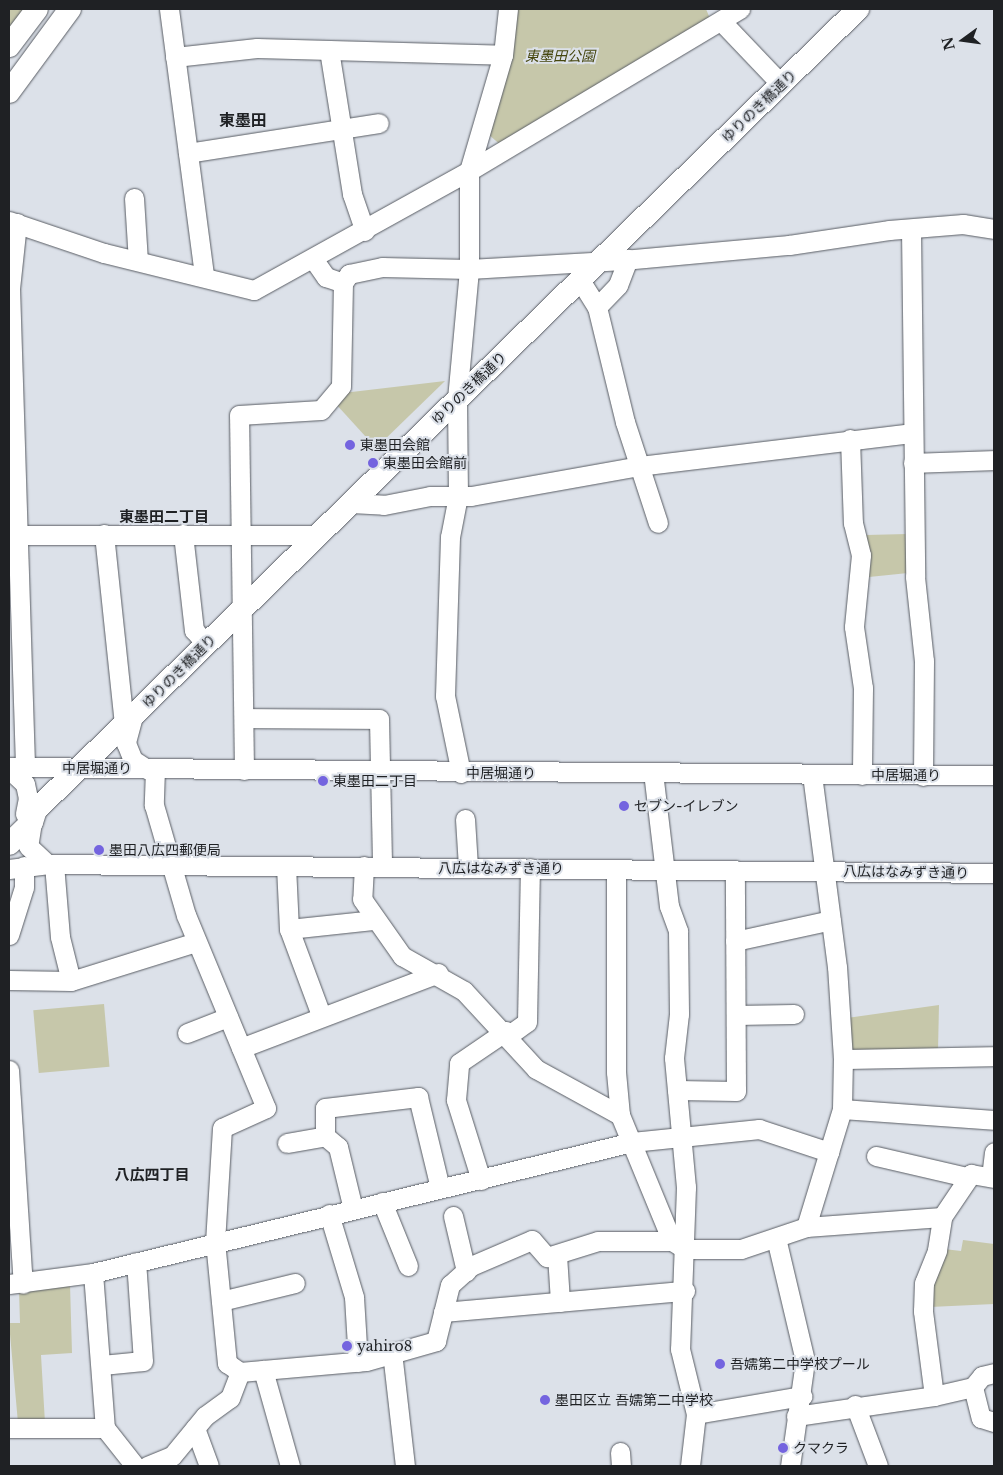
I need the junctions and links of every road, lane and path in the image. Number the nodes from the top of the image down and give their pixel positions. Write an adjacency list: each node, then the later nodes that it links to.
1 (36, 9): 8 (main road)
2 (70, 9): 13 (main road)
3 (169, 9): 11 (street)
4 (508, 9): 10 (street)
5 (740, 9): 7 (street)
6 (858, 9): 12 (main road, ゆりのき橋通り)
7 (720, 20): 12 (street); 17 (street)
8 (9, 46)
9 (329, 50): 10 (street); 11 (street); 15 (street)
10 (503, 55): 17 (street)
11 (175, 57): 16 (street)
12 (782, 84): 26 (main road, ゆりのき橋通り)
13 (9, 92)
14 (379, 123): 15 (street)
15 (341, 129): 16 (street); 22 (street)
16 (188, 153): 28 (street)
17 (469, 171): 22 (street); 27 (street)
18 (134, 198): 25 (street)
19 (13, 222): 25 (street); 32 (street)
20 (911, 229): 21 (street); 23 (street); 34 (street)
21 (994, 229)
22 (365, 231): 24 (street)
23 (628, 259): 26 (street); 31 (street)
24 (314, 260): 28 (street); 30 (street)
25 (138, 261): 28 (street)
26 (599, 262): 27 (street); 29 (main road, ゆりのき橋通り)
27 (469, 269): 30 (street); 33 (street)
28 (204, 276)
29 (580, 280): 31 (street); 33 (main road, ゆりのき橋通り)
30 (343, 283): 46 (street)
31 (597, 307): 38 (street)
32 (11, 350): 42 (street)
33 (457, 399): 39 (street); 40 (main road, ゆりのき橋通り)
34 (912, 433): 35 (street); 37 (street)
35 (850, 439): 38 (street); 60 (street)
36 (994, 460): 37 (street)
37 (913, 463): 62 (street)
38 (638, 466): 39 (street); 41 (street)
39 (458, 496): 40 (street); 58 (street)
40 (350, 503): 45 (main road, ゆりのき橋通り)
41 (658, 523)
42 (13, 534): 43 (street); 49 (street)
43 (104, 534): 44 (street); 51 (street)
44 (183, 534): 46 (street); 48 (street)
45 (317, 534): 46 (street); 47 (main road, ゆりのき橋通り)
46 (243, 535): 47 (street)
47 (244, 605): 48 (main road, ゆりのき橋通り); 50 (street)
48 (206, 644): 51 (main road, ゆりのき橋通り)
49 (14, 657): 52 (street)
50 (244, 718): 55 (street); 56 (street)
51 (129, 720): 53 (main road, ゆりのき橋通り); 54 (street)
52 (14, 768): 53 (street, 中居堀通り); 63 (street)
53 (79, 769): 54 (street, 中居堀通り); 63 (main road, ゆりのき橋通り)
54 (151, 769): 55 (street, 中居堀通り); 67 (street)
55 (244, 770): 56 (street, 中居堀通り)
56 (378, 771): 58 (street, 中居堀通り); 69 (street)
57 (653, 772): 58 (street, 中居堀通り); 59 (street, 中居堀通り); 74 (street)
58 (461, 773)
59 (812, 775): 60 (street, 中居堀通り); 76 (street)
60 (862, 775): 62 (street, 中居堀通り)
61 (994, 775): 62 (street, 中居堀通り)
62 (923, 776)
63 (25, 818): 65 (main road, ゆりのき橋通り); 66 (street)
64 (465, 819): 71 (street)
65 (9, 844)
66 (50, 864): 67 (street, 八広はなみずき通り); 70 (street, 八広はなみずき通り); 86 (street)
67 (171, 865): 68 (street, 八広はなみずき通り); 83 (street)
68 (286, 866): 69 (street, 八広はなみずき通り); 80 (street)
69 (373, 866): 71 (street, 八広はなみずき通り); 78 (street)
70 (16, 868): 81 (street)
71 (468, 868): 72 (street, 八広はなみずき通り)
72 (530, 868): 73 (street, 八広はなみずき通り); 92 (street)
73 (616, 869): 74 (street, 八広はなみずき通り); 99 (street)
74 (665, 869): 75 (street, 八広はなみずき通り); 97 (street)
75 (735, 870): 76 (street, 八広はなみずき通り); 82 (street)
76 (826, 871): 77 (street, 八広はなみずき通り); 79 (street)
77 (994, 873)
78 (373, 920): 80 (street); 84 (street)
79 (831, 920): 82 (street); 95 (street)
80 (289, 929): 88 (street)
81 (9, 935)
82 (735, 941): 89 (street)
83 (196, 942): 86 (street); 90 (street)
84 (438, 973): 88 (street); 92 (street)
85 (9, 980): 86 (street)
86 (71, 980)
87 (794, 1014): 89 (street)
88 (320, 1015): 93 (street)
89 (736, 1015): 97 (street)
90 (228, 1017): 91 (street); 93 (street)
91 (187, 1033)
92 (508, 1033): 99 (street); 111 (street)
93 (241, 1048): 120 (street)
94 (994, 1056): 95 (street)
95 (843, 1059): 98 (street)
96 (9, 1070): 101 (street)
97 (677, 1090): 102 (street)
98 (842, 1109): 100 (street); 106 (street)
99 (620, 1115): 104 (street)
100 (994, 1120)
101 (11, 1124): 128 (street)
102 (681, 1134): 104 (street); 106 (street); 121 (street)
103 (325, 1136): 105 (street); 112 (street); 114 (street)
104 (632, 1142): 111 (street); 121 (street)
105 (287, 1143)
106 (828, 1152): 118 (street)
107 (994, 1152): 110 (street)
108 (876, 1156): 109 (street)
109 (967, 1177): 110 (street); 117 (street)
110 (993, 1178)
111 (481, 1180): 112 (street)
112 (440, 1188): 113 (street)
113 (382, 1202): 114 (street); 124 (street)
114 (353, 1208): 115 (street)
115 (329, 1214): 120 (street); 134 (street)
116 (452, 1216): 125 (street)
117 (942, 1217): 118 (street); 141 (street)
118 (806, 1227): 119 (street)
119 (776, 1238): 121 (street); 140 (street)
120 (215, 1241): 123 (street); 130 (street)
121 (678, 1245): 122 (street); 129 (street)
122 (557, 1255): 125 (street); 131 (street)
123 (136, 1262): 126 (street); 135 (street)
124 (408, 1266)
125 (466, 1271): 132 (street)
126 (93, 1274): 128 (street); 135 (street)
127 (295, 1283): 130 (street)
128 (16, 1284)
129 (685, 1291): 131 (street); 143 (street)
130 (221, 1301): 137 (street)
131 (560, 1302): 132 (street)
132 (444, 1312): 133 (street)
133 (392, 1352): 134 (street); 153 (street)
134 (358, 1362): 136 (street)
135 (102, 1365): 147 (street)
136 (263, 1370): 137 (street); 152 (street)
137 (240, 1372): 148 (street)
138 (994, 1373): 139 (street)
139 (973, 1387): 141 (street); 145 (street)
140 (802, 1396): 143 (street); 144 (street)
141 (934, 1396): 142 (street)
142 (855, 1405): 144 (street); 156 (street)
143 (696, 1414): 154 (street)
144 (796, 1416): 155 (street)
145 (994, 1423)
146 (9, 1428): 147 (street)
147 (105, 1428): 149 (street)
148 (195, 1428): 150 (street); 151 (street)
149 (135, 1466)
150 (147, 1466)
151 (209, 1466)
152 (290, 1466)
153 (405, 1466)
154 (690, 1466)
155 (790, 1466)
156 (878, 1466)

